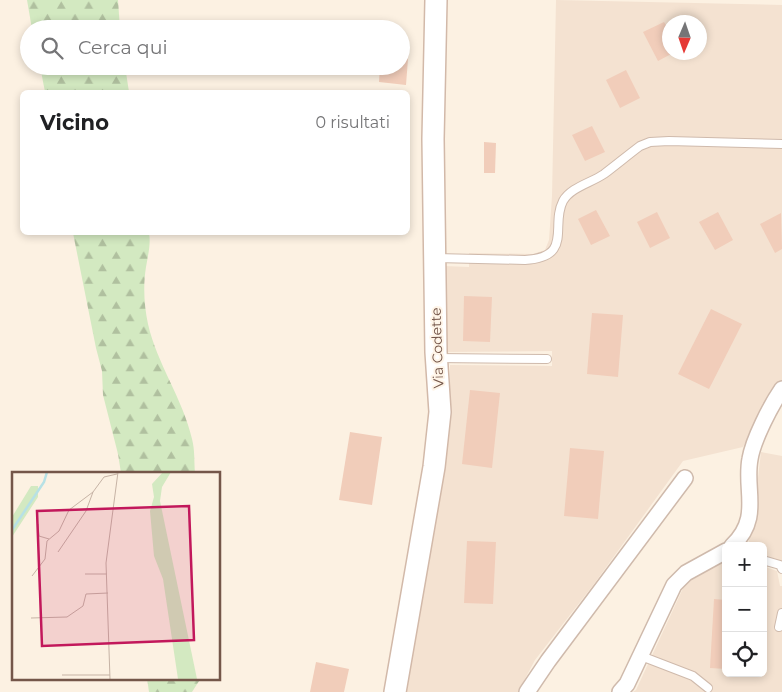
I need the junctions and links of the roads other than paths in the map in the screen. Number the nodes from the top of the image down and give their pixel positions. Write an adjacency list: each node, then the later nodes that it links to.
1 (436, 0): 3 (street, Via Codette)
2 (782, 144): 3 (lane)
3 (434, 258): 4 (street, Via Codette)
4 (437, 358): 5 (lane); 16 (street, Via Codette)
5 (547, 358)
6 (782, 389): 8 (street)
7 (685, 478): 17 (street)
8 (735, 542)
9 (722, 553): 14 (street)
10 (767, 561): 11 (lane)
11 (782, 569)
12 (782, 613): 13 (lane)
13 (779, 627)
14 (641, 656): 15 (lane); 18 (street)
15 (708, 688)
16 (396, 692)
17 (528, 692)
18 (620, 692)

